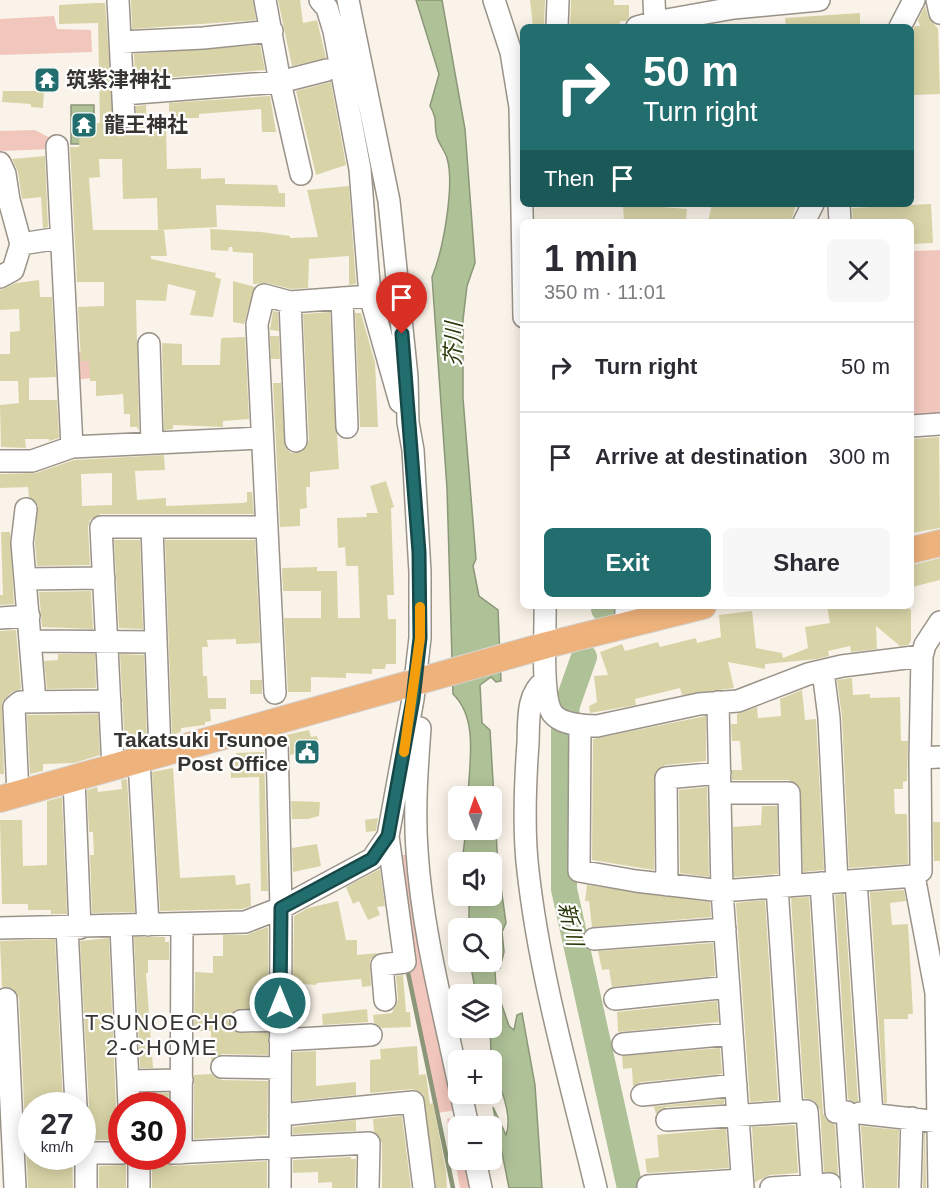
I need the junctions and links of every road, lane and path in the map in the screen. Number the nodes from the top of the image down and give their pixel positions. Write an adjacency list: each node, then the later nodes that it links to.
1 (118, 0): 19 (street)
2 (265, 0): 18 (street)
3 (320, 0): 31 (street)
4 (348, 0): 35 (street)
5 (494, 0): 23 (street)
6 (558, 0): 14 (street)
7 (654, 0): 15 (street)
8 (819, 0): 11 (street)
9 (914, 0): 17 (street)
10 (937, 0): 12 (street)
11 (791, 1): 13 (street)
12 (940, 13)
13 (695, 21): 16 (street)
14 (557, 24)
15 (646, 24)
16 (658, 24)
17 (902, 24)
18 (272, 31): 19 (street); 21 (street)
19 (121, 42): 22 (street)
20 (327, 70): 21 (street)
21 (279, 82): 22 (street); 27 (street)
22 (123, 94): 24 (street)
23 (520, 106)
24 (124, 117)
25 (57, 146): 28 (street)
26 (0, 163): 29 (street)
27 (301, 174)
28 (60, 238): 29 (street); 41 (street)
29 (21, 244): 30 (street)
30 (0, 277)
31 (370, 296): 32 (street); 35 (street)
32 (342, 298): 33 (street); 38 (street)
33 (290, 302): 39 (street); 39 (street)
34 (149, 344): 40 (street)
35 (408, 422): 63 (street)
36 (940, 424): 37 (street)
37 (914, 426)
38 (347, 427)
39 (262, 441): 40 (street); 45 (street)
40 (152, 443): 41 (street)
41 (72, 447): 42 (street)
42 (0, 461)
43 (26, 509): 49 (street)
44 (152, 527): 45 (street); 48 (street); 58 (street)
45 (266, 527): 64 (street)
46 (940, 543): 47 (main road)
47 (914, 550)
48 (104, 578): 49 (street); 56 (street)
49 (25, 579): 53 (street)
50 (545, 609): 59 (street)
51 (677, 609): 52 (main road)
52 (626, 615): 59 (main road)
53 (29, 616): 54 (street); 57 (street)
54 (0, 618)
55 (940, 622): 60 (street)
56 (106, 640): 57 (street); 58 (street); 66 (street)
57 (31, 641): 65 (street)
58 (156, 642): 70 (street)
59 (540, 647): 62 (street); 63 (main road)
60 (922, 656): 61 (street); 71 (street)
61 (823, 671): 67 (street); 78 (street)
62 (545, 681): 68 (street); 134 (street)
63 (417, 687): 70 (main road); 76 (street); 101 (street)
64 (275, 693)
65 (35, 701): 66 (street); 75 (street)
66 (110, 701): 72 (street)
67 (718, 702): 68 (street); 74 (street)
68 (580, 726): 79 (street)
69 (277, 744): 82 (street)
70 (149, 757): 72 (main road); 84 (street)
71 (930, 757): 77 (street)
72 (113, 768): 73 (main road)
73 (74, 779): 75 (main road); 87 (street)
74 (721, 783): 79 (street); 80 (street); 81 (street)
75 (9, 797)
76 (388, 836): 82 (street); 93 (street)
77 (914, 876): 78 (street); 118 (street)
78 (838, 882): 80 (street); 95 (street); 97 (street)
79 (667, 885): 81 (street)
80 (784, 886): 81 (street); 111 (street)
81 (722, 891): 88 (street)
82 (281, 908): 83 (street); 96 (street)
83 (182, 924): 84 (street); 104 (street)
84 (148, 925): 85 (street)
85 (122, 927): 87 (street); 105 (street)
86 (0, 928): 87 (street)
87 (74, 928): 107 (street)
88 (725, 929): 89 (street); 90 (street)
89 (594, 939)
90 (729, 987): 92 (street); 98 (street)
91 (9, 999): 119 (street)
92 (615, 999)
93 (385, 1000)
94 (241, 1021): 96 (street)
95 (866, 1028): 97 (street); 113 (street)
96 (280, 1030): 99 (street); 103 (street)
97 (831, 1030): 112 (street)
98 (732, 1034): 100 (street); 106 (street)
99 (371, 1035)
100 (623, 1044)
101 (452, 1050)
102 (222, 1067): 103 (street)
103 (280, 1068): 114 (street)
104 (182, 1080): 105 (street); 109 (street)
105 (128, 1081): 108 (street)
106 (736, 1085): 110 (street); 115 (street)
107 (76, 1092)
108 (128, 1092)
109 (181, 1092)
110 (642, 1095)
111 (792, 1112): 115 (street); 135 (street)
112 (847, 1112): 113 (street); 136 (street)
113 (872, 1114): 116 (street)
114 (280, 1115): 120 (street); 132 (street)
115 (738, 1115): 117 (street); 125 (street)
116 (912, 1118): 118 (street); 137 (street)
117 (667, 1120)
118 (940, 1122): 138 (street)
119 (7, 1134): 127 (street)
120 (280, 1146): 121 (street); 130 (street); 131 (street)
121 (186, 1152)
122 (85, 1170): 128 (street)
123 (139, 1170): 129 (street)
124 (477, 1170): 133 (street)
125 (742, 1184): 126 (street)
126 (648, 1186)
127 (15, 1188)
128 (86, 1188)
129 (139, 1188)
130 (280, 1188)
131 (368, 1188)
132 (424, 1188)
133 (481, 1188)
134 (596, 1188)
135 (771, 1188)
136 (852, 1188)
137 (910, 1188)
138 (939, 1188)

